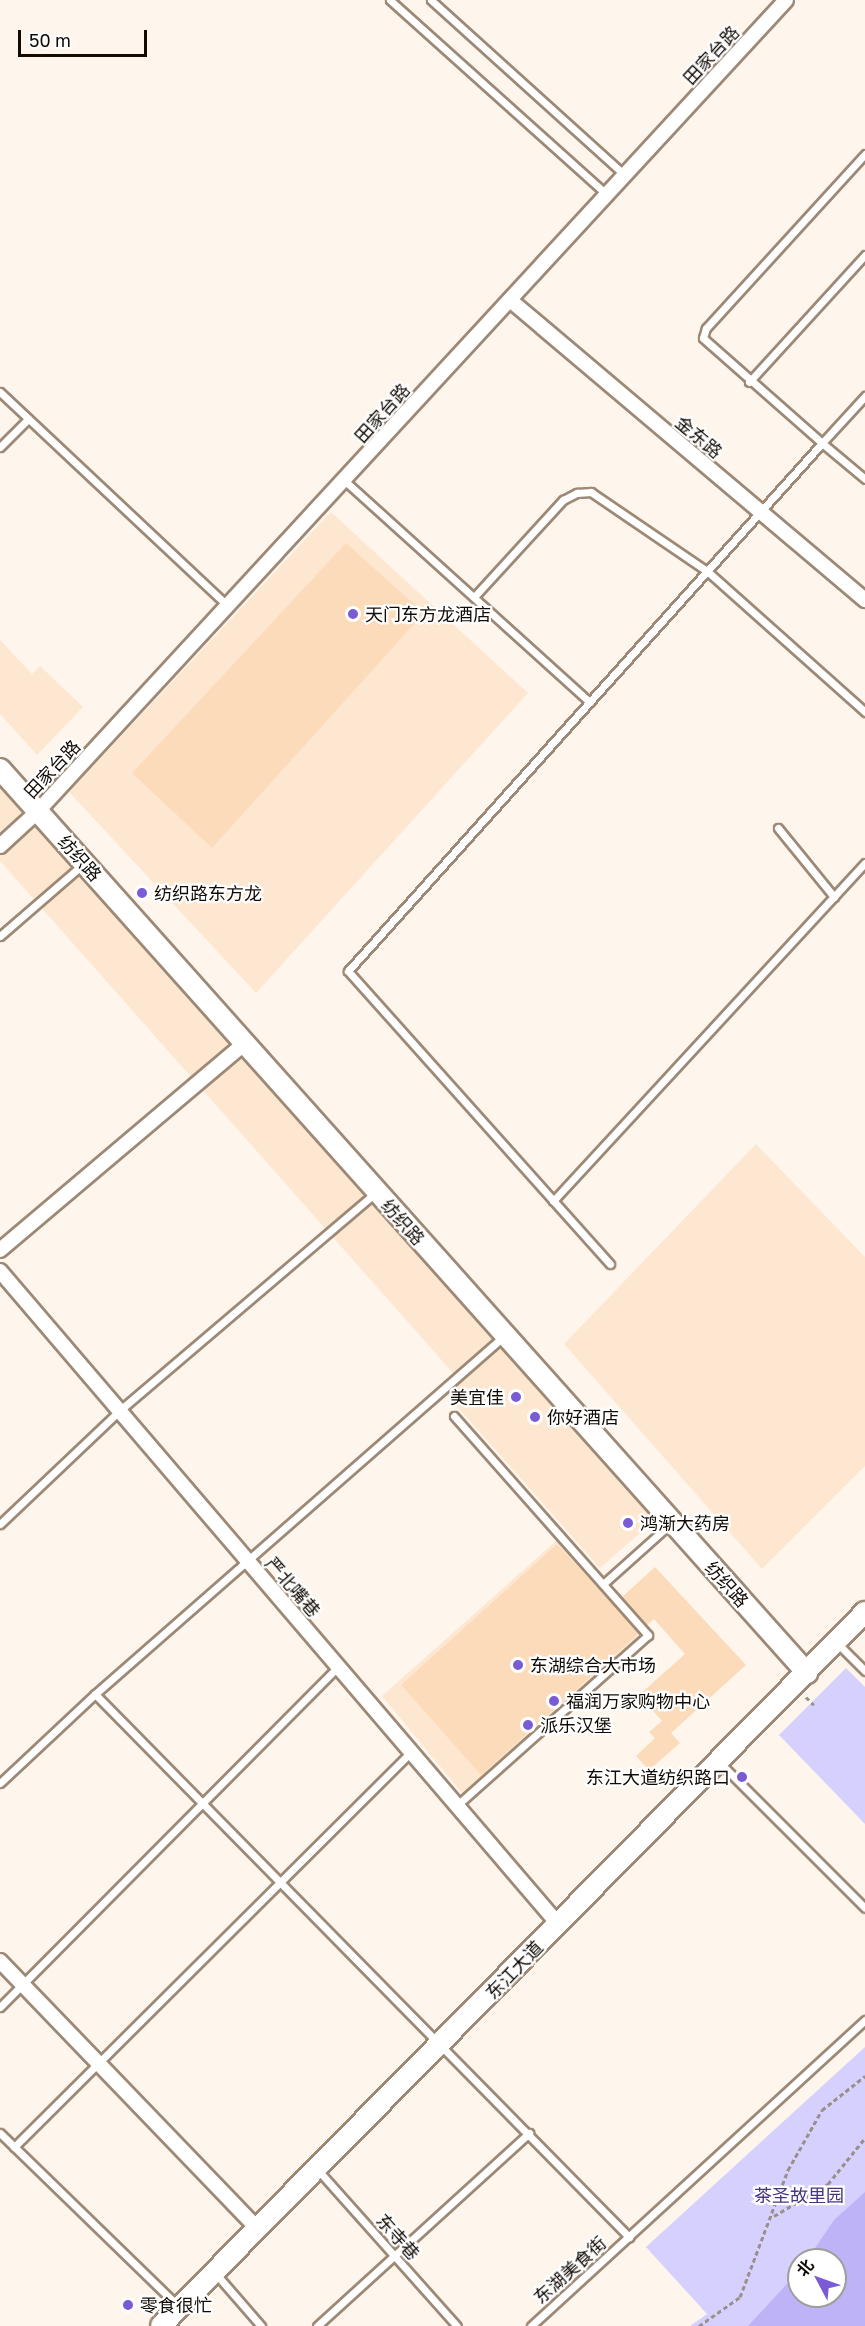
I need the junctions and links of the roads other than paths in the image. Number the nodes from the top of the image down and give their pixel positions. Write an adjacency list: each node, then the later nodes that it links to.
1 (390, 0): 6 (lane)
2 (431, 0): 5 (lane)
3 (786, 0): 5 (street, 田家台路)
4 (865, 154): 9 (lane)
5 (625, 175): 6 (street, 田家台路)
6 (607, 195): 8 (street, 田家台路)
7 (865, 255): 9 (lane)
8 (510, 300): 16 (street, 田家台路); 17 (street, 金东路)
9 (749, 382): 13 (lane)
10 (0, 392): 12 (lane)
11 (865, 396): 13 (lane)
12 (28, 419): 14 (lane); 21 (lane)
13 (822, 444): 15 (lane); 17 (lane)
14 (0, 447)
15 (864, 475)
16 (345, 481): 19 (lane); 21 (street, 田家台路)
17 (760, 512): 18 (lane); 20 (street, 金东路)
18 (707, 572): 19 (lane); 22 (lane); 23 (lane)
19 (474, 597): 22 (lane)
20 (865, 600)
21 (228, 606): 25 (street, 田家台路)
22 (590, 702): 34 (lane)
23 (865, 712)
24 (0, 769): 25 (street, 纺织路)
25 (38, 812): 27 (street, 田家台路); 29 (street, 纺织路)
26 (778, 828): 30 (lane)
27 (0, 846)
28 (865, 863): 30 (lane)
29 (85, 864): 31 (lane); 32 (street, 纺织路)
30 (834, 897): 34 (lane)
31 (0, 936)
32 (244, 1044): 33 (street, 纺织路); 35 (street)
33 (376, 1192): 38 (street, 纺织路); 39 (lane)
34 (554, 1201): 36 (lane)
35 (0, 1250)
36 (610, 1264)
37 (0, 1271): 39 (street, 严北嘴巷)
38 (504, 1336): 41 (street, 纺织路); 43 (lane)
39 (119, 1411): 42 (lane); 43 (street, 严北嘴巷)
40 (454, 1416): 44 (lane)
41 (672, 1523): 44 (lane); 49 (street, 纺织路)
42 (0, 1524)
43 (247, 1561): 47 (street, 严北嘴巷); 50 (lane)
44 (603, 1584): 55 (lane)
45 (865, 1612): 46 (street, 东江大道)
46 (836, 1642): 48 (lane); 49 (street, 东江大道)
47 (338, 1667): 51 (street, 严北嘴巷); 54 (lane)
48 (865, 1671)
49 (807, 1672): 52 (street, 东江大道)
50 (95, 1694): 53 (lane); 54 (lane)
51 (411, 1752): 55 (street, 严北嘴巷); 56 (lane)
52 (719, 1762): 57 (lane); 58 (street, 东江大道)
53 (0, 1783)
54 (204, 1803): 56 (lane); 60 (lane)
55 (457, 1805): 58 (street, 严北嘴巷)
56 (282, 1881): 63 (lane); 64 (lane)
57 (865, 1908)
58 (559, 1924): 63 (street, 东江大道)
59 (0, 1961): 60 (street)
60 (22, 1985): 61 (lane); 64 (street)
61 (0, 2007)
62 (865, 2020): 70 (lane, 东湖美食街)
63 (443, 2043): 66 (lane); 68 (street, 东江大道)
64 (98, 2064): 67 (lane); 69 (street)
65 (0, 2133): 67 (lane)
66 (529, 2133): 70 (lane); 71 (lane)
67 (14, 2147): 73 (lane)
68 (317, 2169): 69 (street, 东江大道); 71 (lane, 东寺巷)
69 (258, 2229): 72 (street, 东江大道)
70 (629, 2237): 78 (lane, 东湖美食街)
71 (394, 2255): 76 (lane); 77 (lane, 东寺巷)
72 (215, 2272): 73 (street, 东江大道); 75 (lane)
73 (180, 2307): 74 (street, 东江大道)
74 (161, 2326)
75 (261, 2326)
76 (317, 2326)
77 (458, 2326)
78 (531, 2326)

